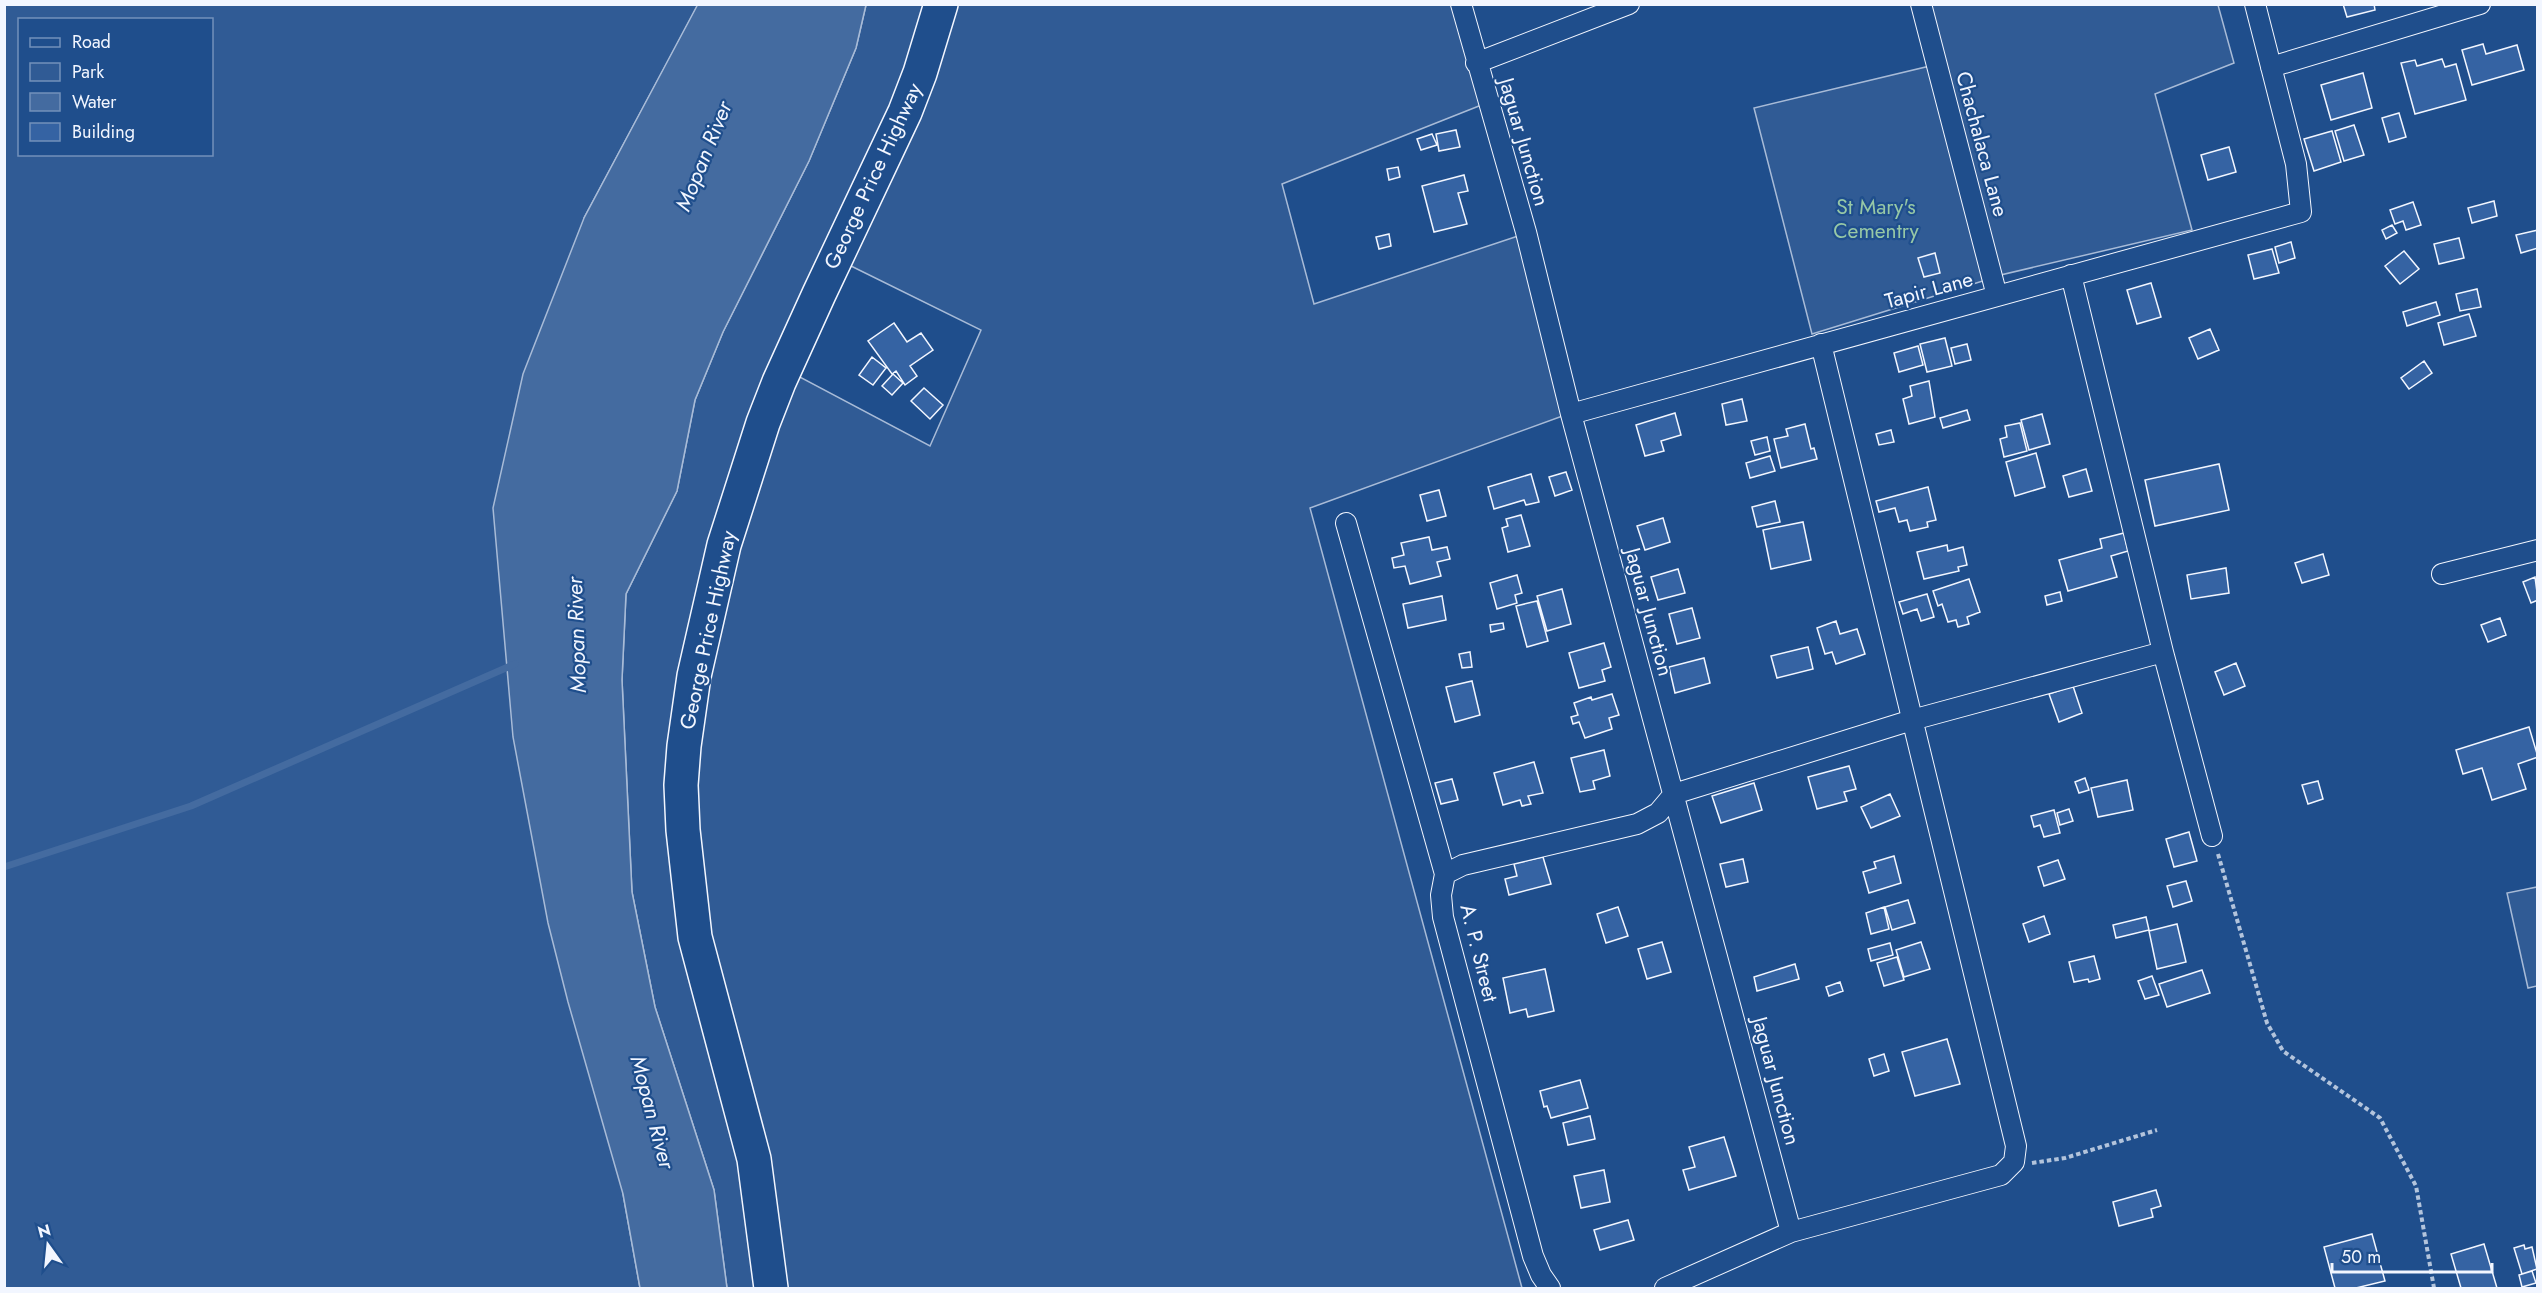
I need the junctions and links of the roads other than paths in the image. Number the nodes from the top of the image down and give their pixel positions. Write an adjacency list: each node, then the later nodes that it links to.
1 (941, 4): 22 (highway, George Price Highway)
2 (1461, 4): 7 (street, Jaguar Junction)
3 (1629, 4): 7 (street)
4 (1921, 4): 10 (street, Chachalaca Lane)
5 (2255, 4): 8 (street)
6 (2480, 4): 8 (street)
7 (1476, 63): 12 (street, Jaguar Junction)
8 (2271, 67): 9 (street, Tapir Lane)
9 (2071, 275): 10 (street, Tapir Lane); 16 (street)
10 (1996, 296): 11 (street, Tapir Lane)
11 (1821, 344): 12 (street, Tapir Lane); 17 (street)
12 (1571, 414): 18 (street, Jaguar Junction)
13 (1346, 523): 20 (street, A. P. Street)
14 (2538, 550): 15 (street)
15 (2442, 574)
16 (2163, 652): 17 (street); 19 (street)
17 (1912, 720): 18 (street); 21 (street)
18 (1674, 794): 20 (street); 21 (street, Jaguar Junction)
19 (2212, 836)
20 (1445, 874): 23 (street, A. P. Street)
21 (1791, 1232): 24 (street)
22 (771, 1288)
23 (1551, 1288)
24 (1665, 1288)

